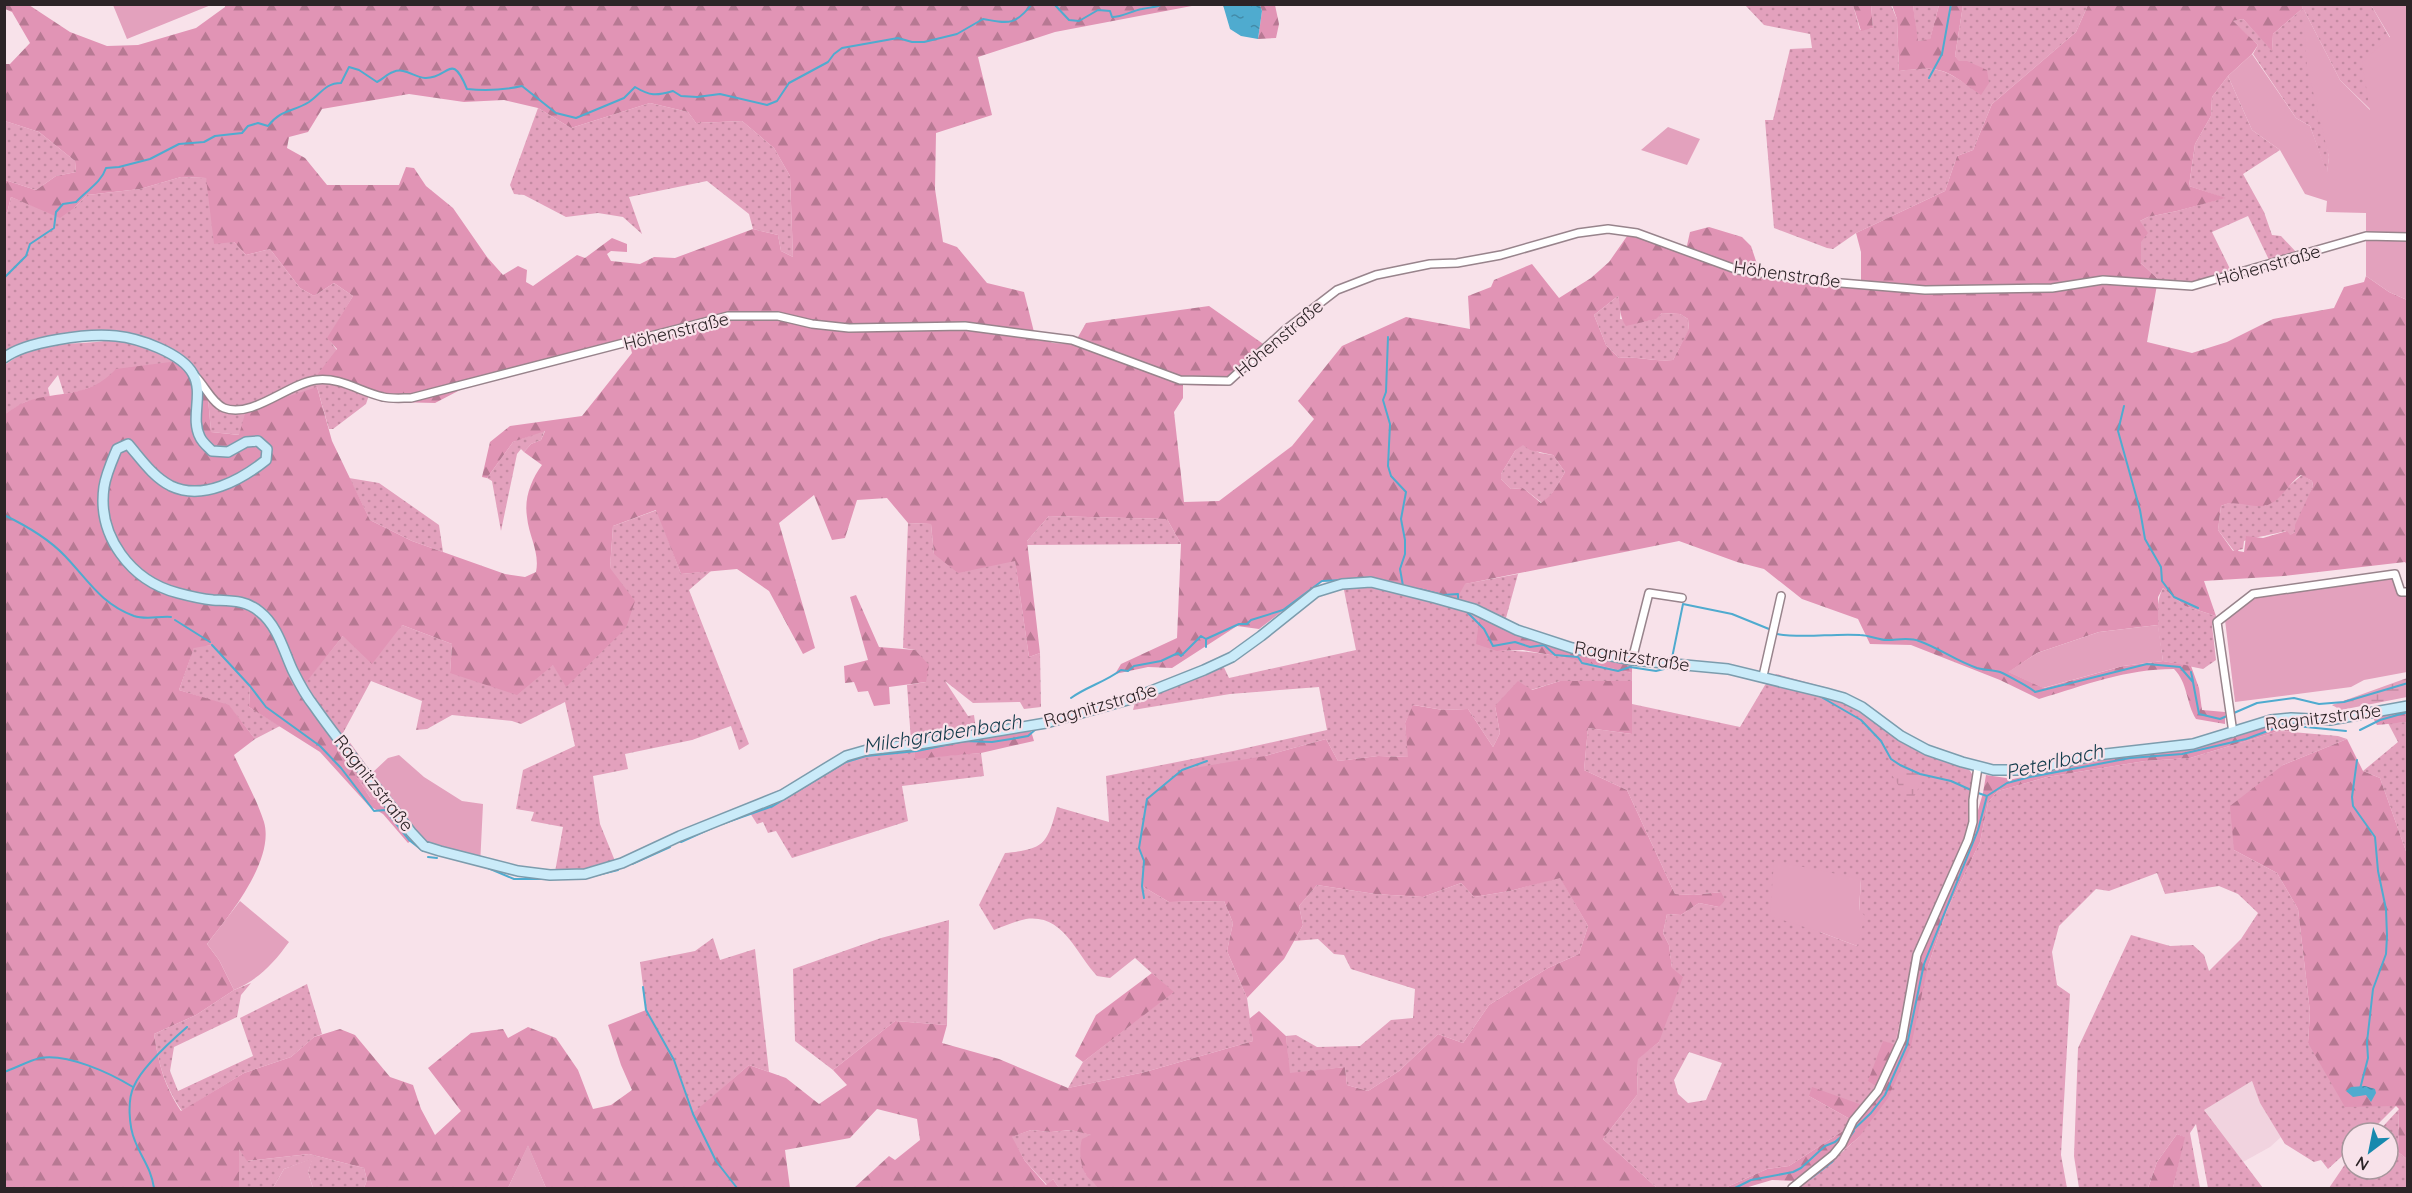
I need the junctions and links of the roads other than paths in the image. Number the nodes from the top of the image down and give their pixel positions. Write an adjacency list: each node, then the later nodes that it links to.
1 (2408, 237): 3 (street, Höhenstraße)
2 (4, 358): 3 (main road, Höhenstraße)
3 (194, 375): 7 (main road, Ragnitzstraße)
4 (2408, 592): 10 (street)
5 (1781, 596): 8 (street)
6 (1682, 598): 7 (street)
7 (1632, 660): 8 (main road, Ragnitzstraße)
8 (1763, 676): 11 (main road, Ragnitzstraße)
9 (2408, 706): 10 (main road, Ragnitzstraße)
10 (2233, 733): 11 (main road, Ragnitzstraße)
11 (1978, 767): 12 (street)
12 (1792, 1188)

